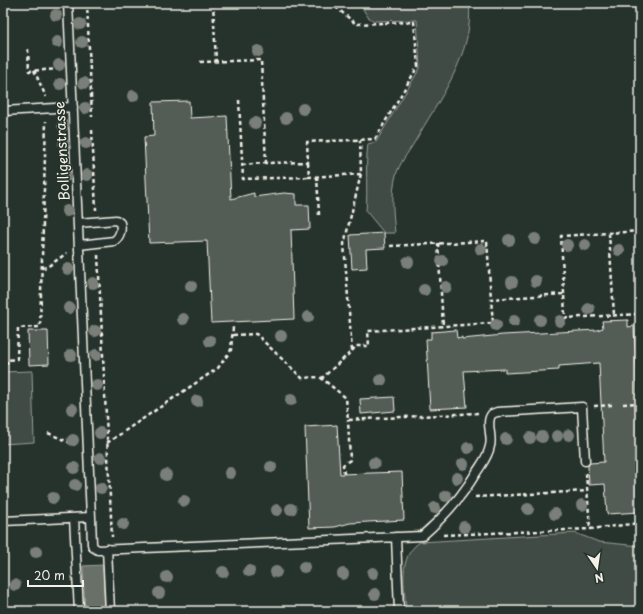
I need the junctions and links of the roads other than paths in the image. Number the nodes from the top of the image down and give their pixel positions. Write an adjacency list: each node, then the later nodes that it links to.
1 (68, 3): 2 (lane, Bolligenstrasse)
2 (73, 107): 3 (lane); 4 (lane, Bolligenstrasse)
3 (3, 111)
4 (78, 222): 5 (lane, Bolligenstrasse); 5 (lane)
5 (79, 245): 7 (lane, Bolligenstrasse)
6 (585, 461): 10 (lane)
7 (91, 517): 8 (lane); 11 (lane, Bolligenstrasse)
8 (74, 518): 9 (lane); 12 (lane)
9 (3, 521)
10 (396, 537): 11 (lane); 14 (lane)
11 (110, 549): 13 (lane)
12 (79, 611)
13 (110, 611)
14 (399, 611)

